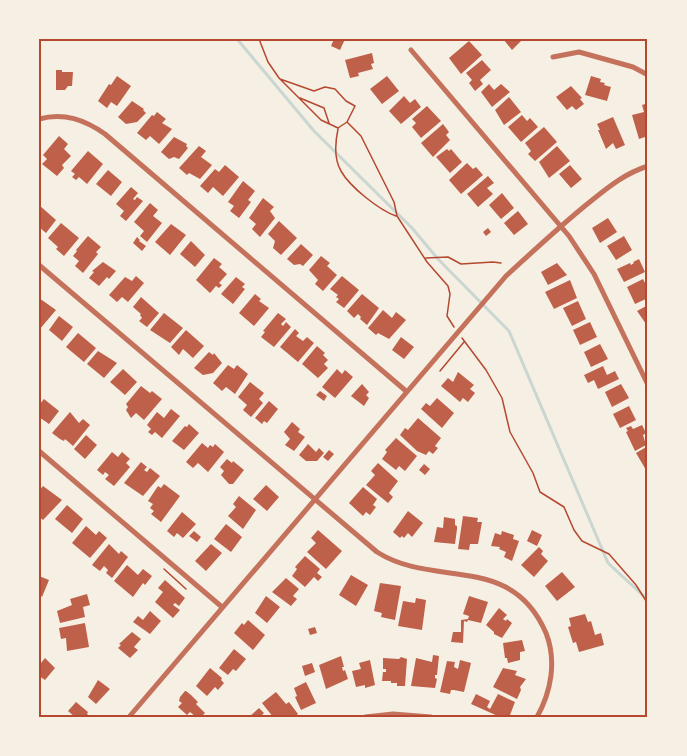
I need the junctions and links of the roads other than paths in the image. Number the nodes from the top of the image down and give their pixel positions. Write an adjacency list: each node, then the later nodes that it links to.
1 (411, 50): 6 (street)
2 (553, 57): 3 (street)
3 (648, 75)
4 (39, 119): 9 (street)
5 (648, 166): 6 (street)
6 (561, 225): 8 (street); 9 (street)
7 (39, 265): 11 (street)
8 (648, 384)
9 (406, 391): 11 (street)
10 (39, 451): 12 (street)
11 (314, 499): 12 (street); 16 (street)
12 (222, 607): 13 (street)
13 (129, 717)
14 (365, 717): 15 (street)
15 (431, 717)
16 (537, 717)

